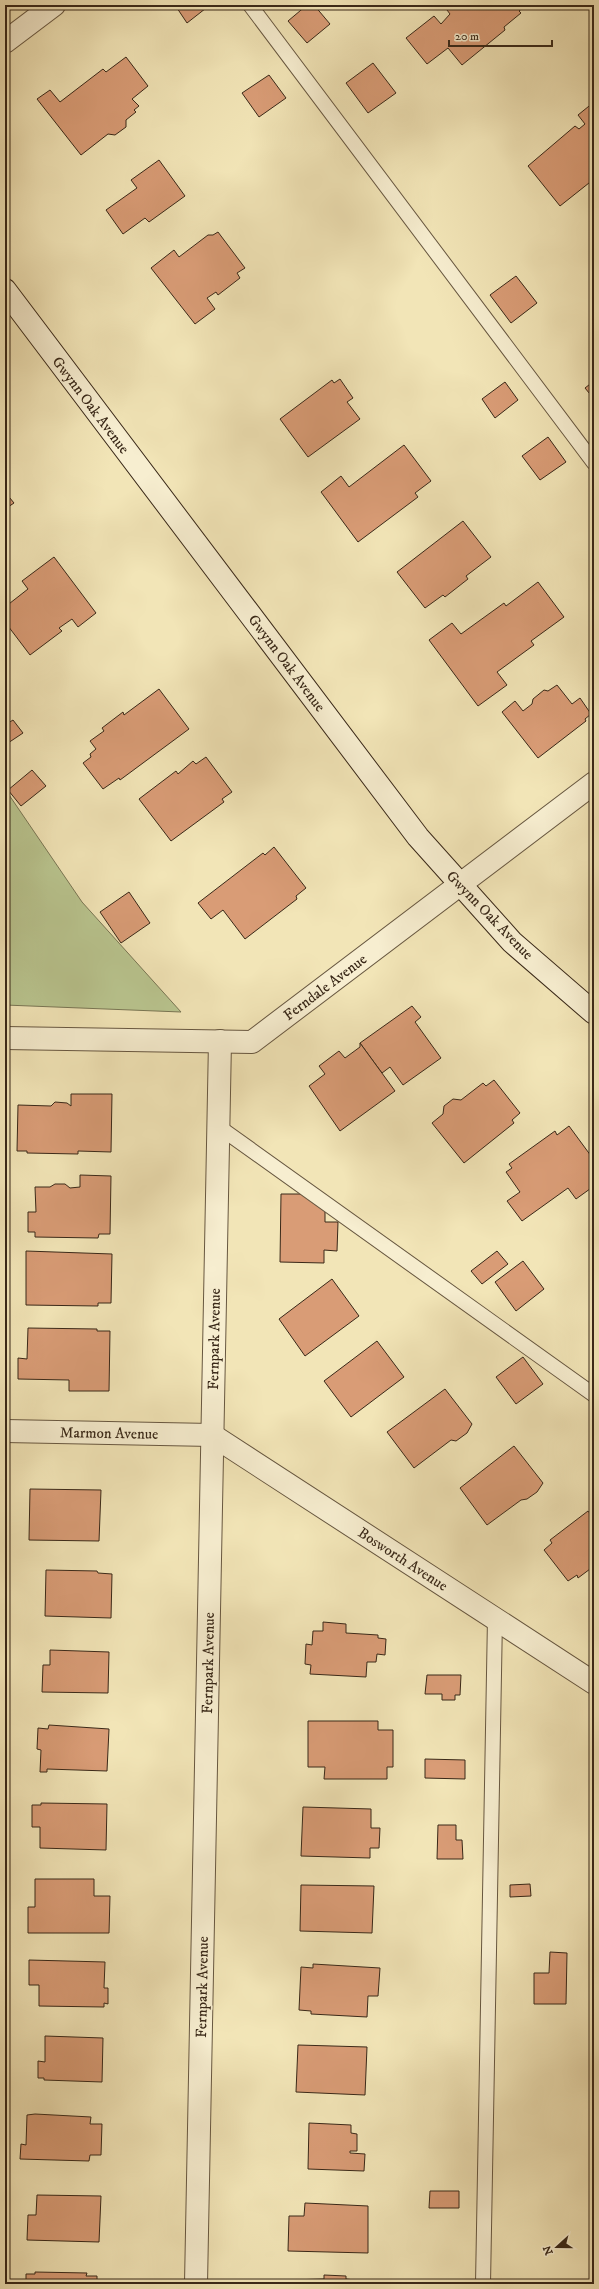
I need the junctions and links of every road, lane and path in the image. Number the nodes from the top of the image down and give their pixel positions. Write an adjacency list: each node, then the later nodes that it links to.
1 (54, 5): 3 (street)
2 (250, 5): 5 (lane)
3 (5, 42)
4 (5, 290): 7 (street, Gwynn Oak Avenue)
5 (594, 463)
6 (594, 783): 7 (street, Ferndale Avenue)
7 (460, 885): 8 (street, Gwynn Oak Avenue); 10 (street, Ferndale Avenue)
8 (594, 1013)
9 (5, 1038): 10 (street, Ferndale Avenue)
10 (220, 1041): 11 (street, Fernpark Avenue)
11 (219, 1126): 12 (lane); 14 (street, Fernpark Avenue)
12 (594, 1395)
13 (5, 1431): 14 (street, Marmon Avenue)
14 (212, 1435): 15 (street, Bosworth Avenue); 17 (street, Fernpark Avenue)
15 (495, 1618): 16 (street, Bosworth Avenue); 18 (lane)
16 (594, 1683)
17 (196, 2284)
18 (483, 2284)

